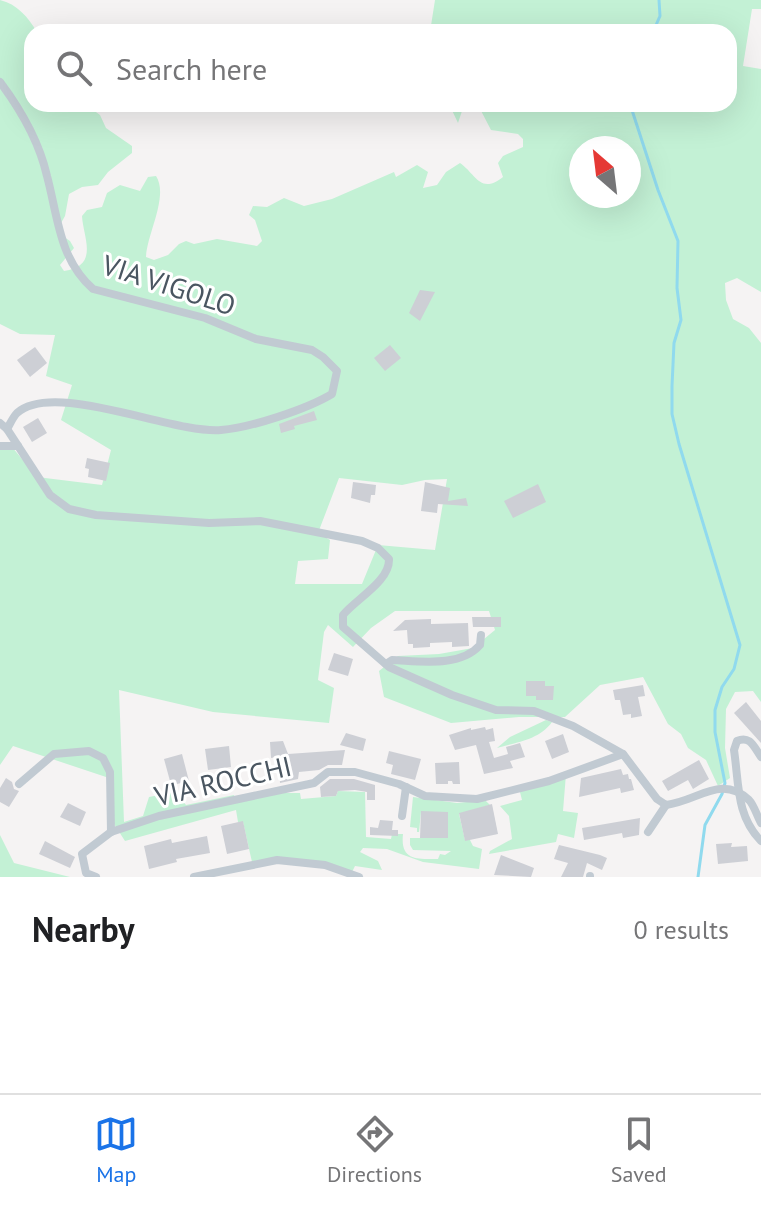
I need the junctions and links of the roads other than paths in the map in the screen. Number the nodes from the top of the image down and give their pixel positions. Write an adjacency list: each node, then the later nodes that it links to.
1 (0, 82): 2 (street, VIA VIGOLO)
2 (4, 426): 4 (street)
3 (0, 446): 4 (street)
4 (18, 446): 6 (street)
5 (481, 635): 6 (street)
6 (386, 664): 7 (street)
7 (623, 754): 10 (street, VIA ROCCHI); 12 (street)
8 (761, 757): 11 (street)
9 (19, 784): 15 (street)
10 (406, 787): 13 (street); 15 (street, VIA ROCCHI)
11 (741, 795): 12 (street); 14 (street); 17 (street)
12 (666, 805): 16 (street)
13 (402, 816)
14 (761, 823)
15 (111, 832): 18 (street, VIA ROCCHI)
16 (648, 832)
17 (761, 841)
18 (96, 877)
19 (194, 877): 20 (street)
20 (359, 877)

